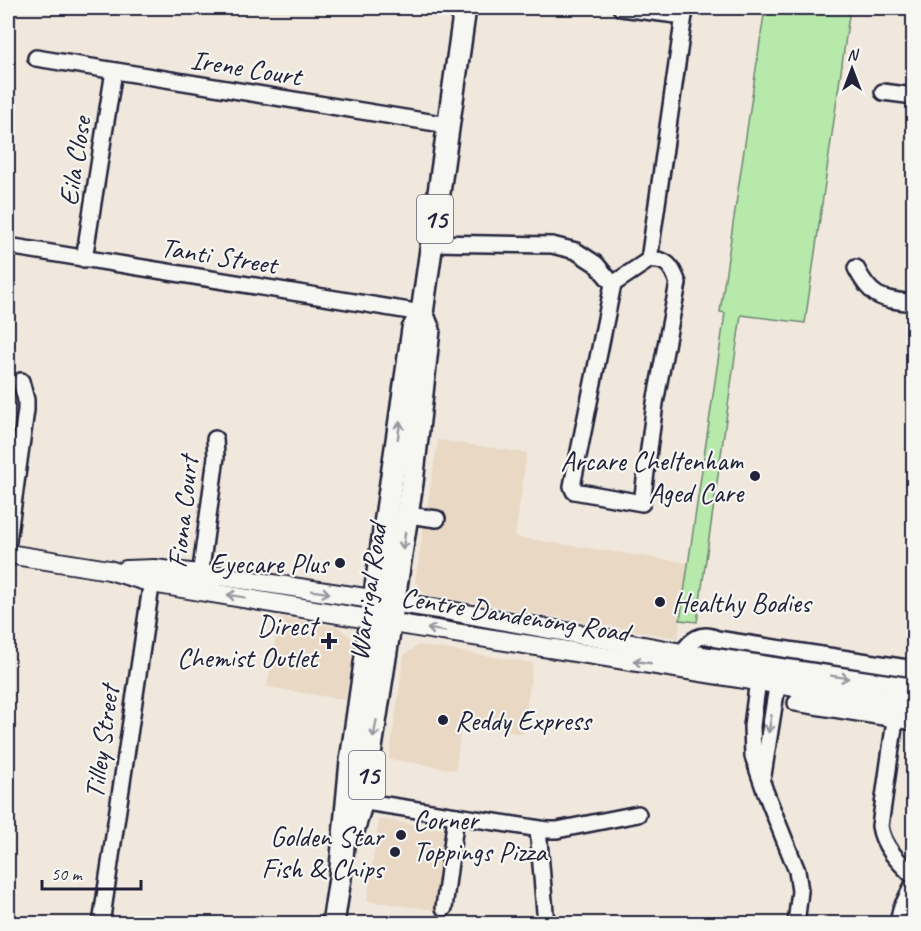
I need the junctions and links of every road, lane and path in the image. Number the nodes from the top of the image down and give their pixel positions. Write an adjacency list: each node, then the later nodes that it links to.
1 (465, 8): 8 (highway, Warrigal Road / 15)
2 (621, 8): 3 (street)
3 (685, 12): 12 (street)
4 (36, 58): 5 (street, Irene Court)
5 (114, 71): 8 (street, Irene Court); 11 (street, Eila Close)
6 (883, 92): 7 (street)
7 (914, 96)
8 (448, 125): 9 (highway, Warrigal Road / 15)
9 (432, 243): 14 (street); 16 (highway, Warrigal Road / 15)
10 (8, 246): 11 (street, Tanti Street)
11 (84, 259): 16 (street, Tanti Street)
12 (649, 260): 14 (street); 14 (street)
13 (856, 268): 15 (street)
14 (613, 284)
15 (914, 303)
16 (422, 313): 19 (highway, Warrigal Road / 15); 25 (highway, Warrigal Road / 15, one-way to 16)
17 (21, 381): 21 (street)
18 (215, 439): 24 (street, Fiona Court)
19 (408, 515): 20 (street); 25 (highway, Warrigal Road / 15, one-way to 25)
20 (437, 519)
21 (8, 541)
22 (8, 554): 23 (main road, Centre Dandenong Road)
23 (153, 576): 24 (main road, Centre Dandenong Road); 42 (street, Tilley Street)
24 (200, 582): 25 (main road, Centre Dandenong Road)
25 (383, 611): 26 (main road, Centre Dandenong Road); 28 (main road, Centre Dandenong Road, one-way to 25); 34 (highway, Warrigal Road / 15)
26 (682, 652): 27 (street); 28 (main road, Centre Dandenong Road)
27 (914, 669)
28 (759, 673): 29 (main road, Centre Dandenong Road); 33 (street)
29 (778, 676): 30 (main road, Centre Dandenong Road); 33 (street, one-way to 33)
30 (904, 700): 31 (street, Centre Dandenong Road); 32 (street, Centre Dandenong Road); 38 (street)
31 (796, 703)
32 (914, 722)
33 (762, 781): 45 (street)
34 (354, 800): 36 (street); 43 (highway, Warrigal Road / 15)
35 (638, 814): 37 (street)
36 (456, 816): 37 (street); 41 (street)
37 (538, 829): 44 (street)
38 (914, 877)
39 (914, 883): 40 (street)
40 (908, 902): 46 (street)
41 (444, 908)
42 (100, 924)
43 (333, 924)
44 (546, 924)
45 (796, 924)
46 (898, 924)

